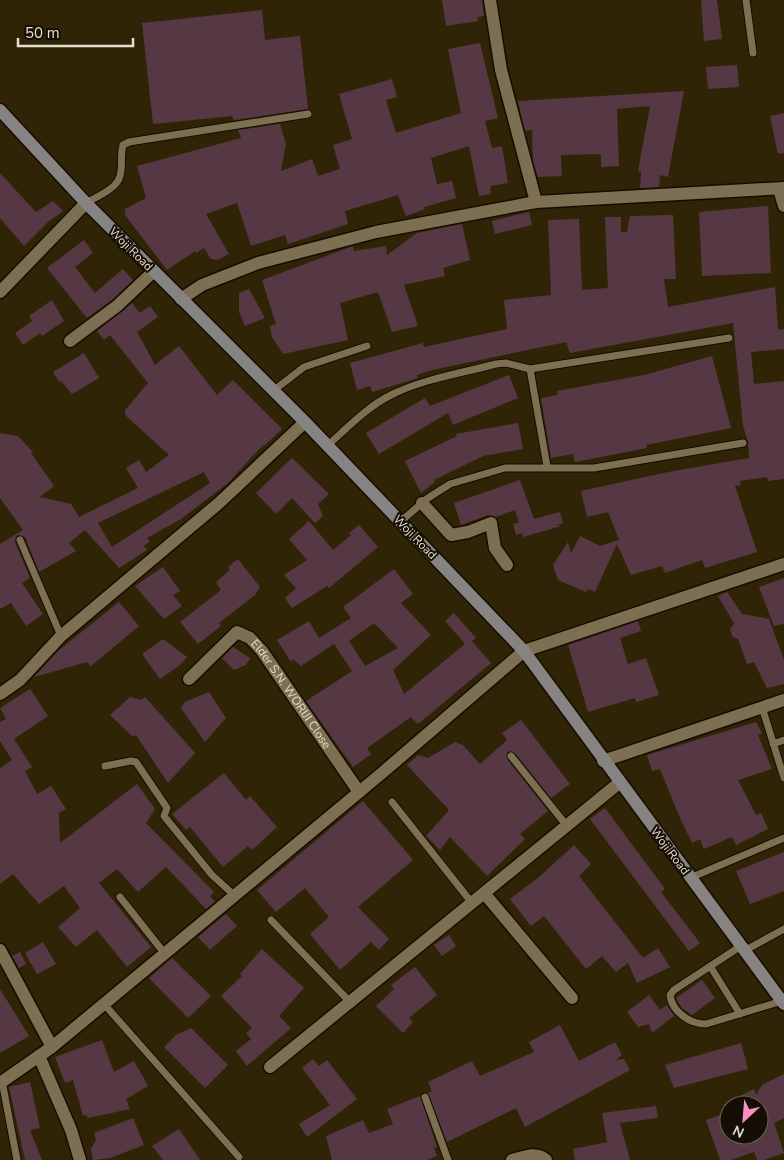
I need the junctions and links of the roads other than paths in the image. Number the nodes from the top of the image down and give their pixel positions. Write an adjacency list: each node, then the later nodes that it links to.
1 (490, 0): 7 (street)
2 (746, 0): 3 (lane)
3 (753, 53)
4 (0, 110): 8 (main road, Woji Road)
5 (308, 114): 8 (lane)
6 (782, 189): 7 (street); 9 (street)
7 (536, 202): 12 (street)
8 (86, 203): 10 (main road, Woji Road); 11 (street)
9 (784, 206)
10 (154, 271): 12 (main road, Woji Road); 14 (street)
11 (0, 292)
12 (181, 299): 17 (main road, Woji Road)
13 (728, 338): 16 (lane)
14 (70, 341)
15 (367, 346): 17 (lane)
16 (530, 369): 20 (lane); 21 (lane)
17 (273, 391): 18 (main road, Woji Road)
18 (305, 422): 20 (main road, Woji Road); 27 (street)
19 (743, 443): 21 (lane)
20 (327, 446): 23 (main road, Woji Road)
21 (546, 466): 22 (lane)
22 (422, 503): 23 (lane); 26 (street)
23 (400, 522): 28 (main road, Woji Road)
24 (20, 540): 27 (lane)
25 (784, 564): 28 (street)
26 (507, 565)
27 (61, 636): 30 (street)
28 (524, 651): 36 (main road, Woji Road); 40 (street)
29 (189, 679): 40 (street, Elder S.N. WORIJI Close)
30 (0, 694)
31 (784, 700): 32 (street)
32 (762, 707): 34 (lane); 36 (street)
33 (784, 740): 34 (lane)
34 (773, 744): 38 (lane)
35 (511, 756): 42 (lane)
36 (603, 760): 39 (main road, Woji Road)
37 (105, 766): 46 (lane)
38 (784, 778)
39 (620, 783): 42 (street); 44 (main road, Woji Road)
40 (359, 792): 46 (street)
41 (392, 802): 48 (lane)
42 (567, 826): 45 (street)
43 (784, 838): 44 (lane)
44 (690, 878): 51 (main road, Woji Road)
45 (484, 893): 48 (street); 55 (street)
46 (235, 896): 53 (street)
47 (120, 897): 53 (lane)
48 (472, 903): 56 (street)
49 (271, 920): 56 (lane)
50 (784, 929): 51 (lane)
51 (743, 949): 54 (lane); 57 (main road, Woji Road)
52 (0, 950): 60 (street)
53 (165, 954): 58 (street)
54 (710, 966): 59 (lane); 59 (lane)
55 (572, 998)
56 (350, 1002): 62 (street)
57 (783, 1003): 59 (lane)
58 (104, 1004): 60 (street); 65 (lane)
59 (740, 1014)
60 (52, 1046): 61 (street)
61 (39, 1056): 63 (street); 67 (street)
62 (270, 1067)
63 (1, 1082): 66 (lane)
64 (425, 1097): 68 (lane)
65 (239, 1157)
66 (17, 1160)
67 (80, 1160)
68 (448, 1160)
69 (512, 1160): 70 (street)
70 (546, 1160)

